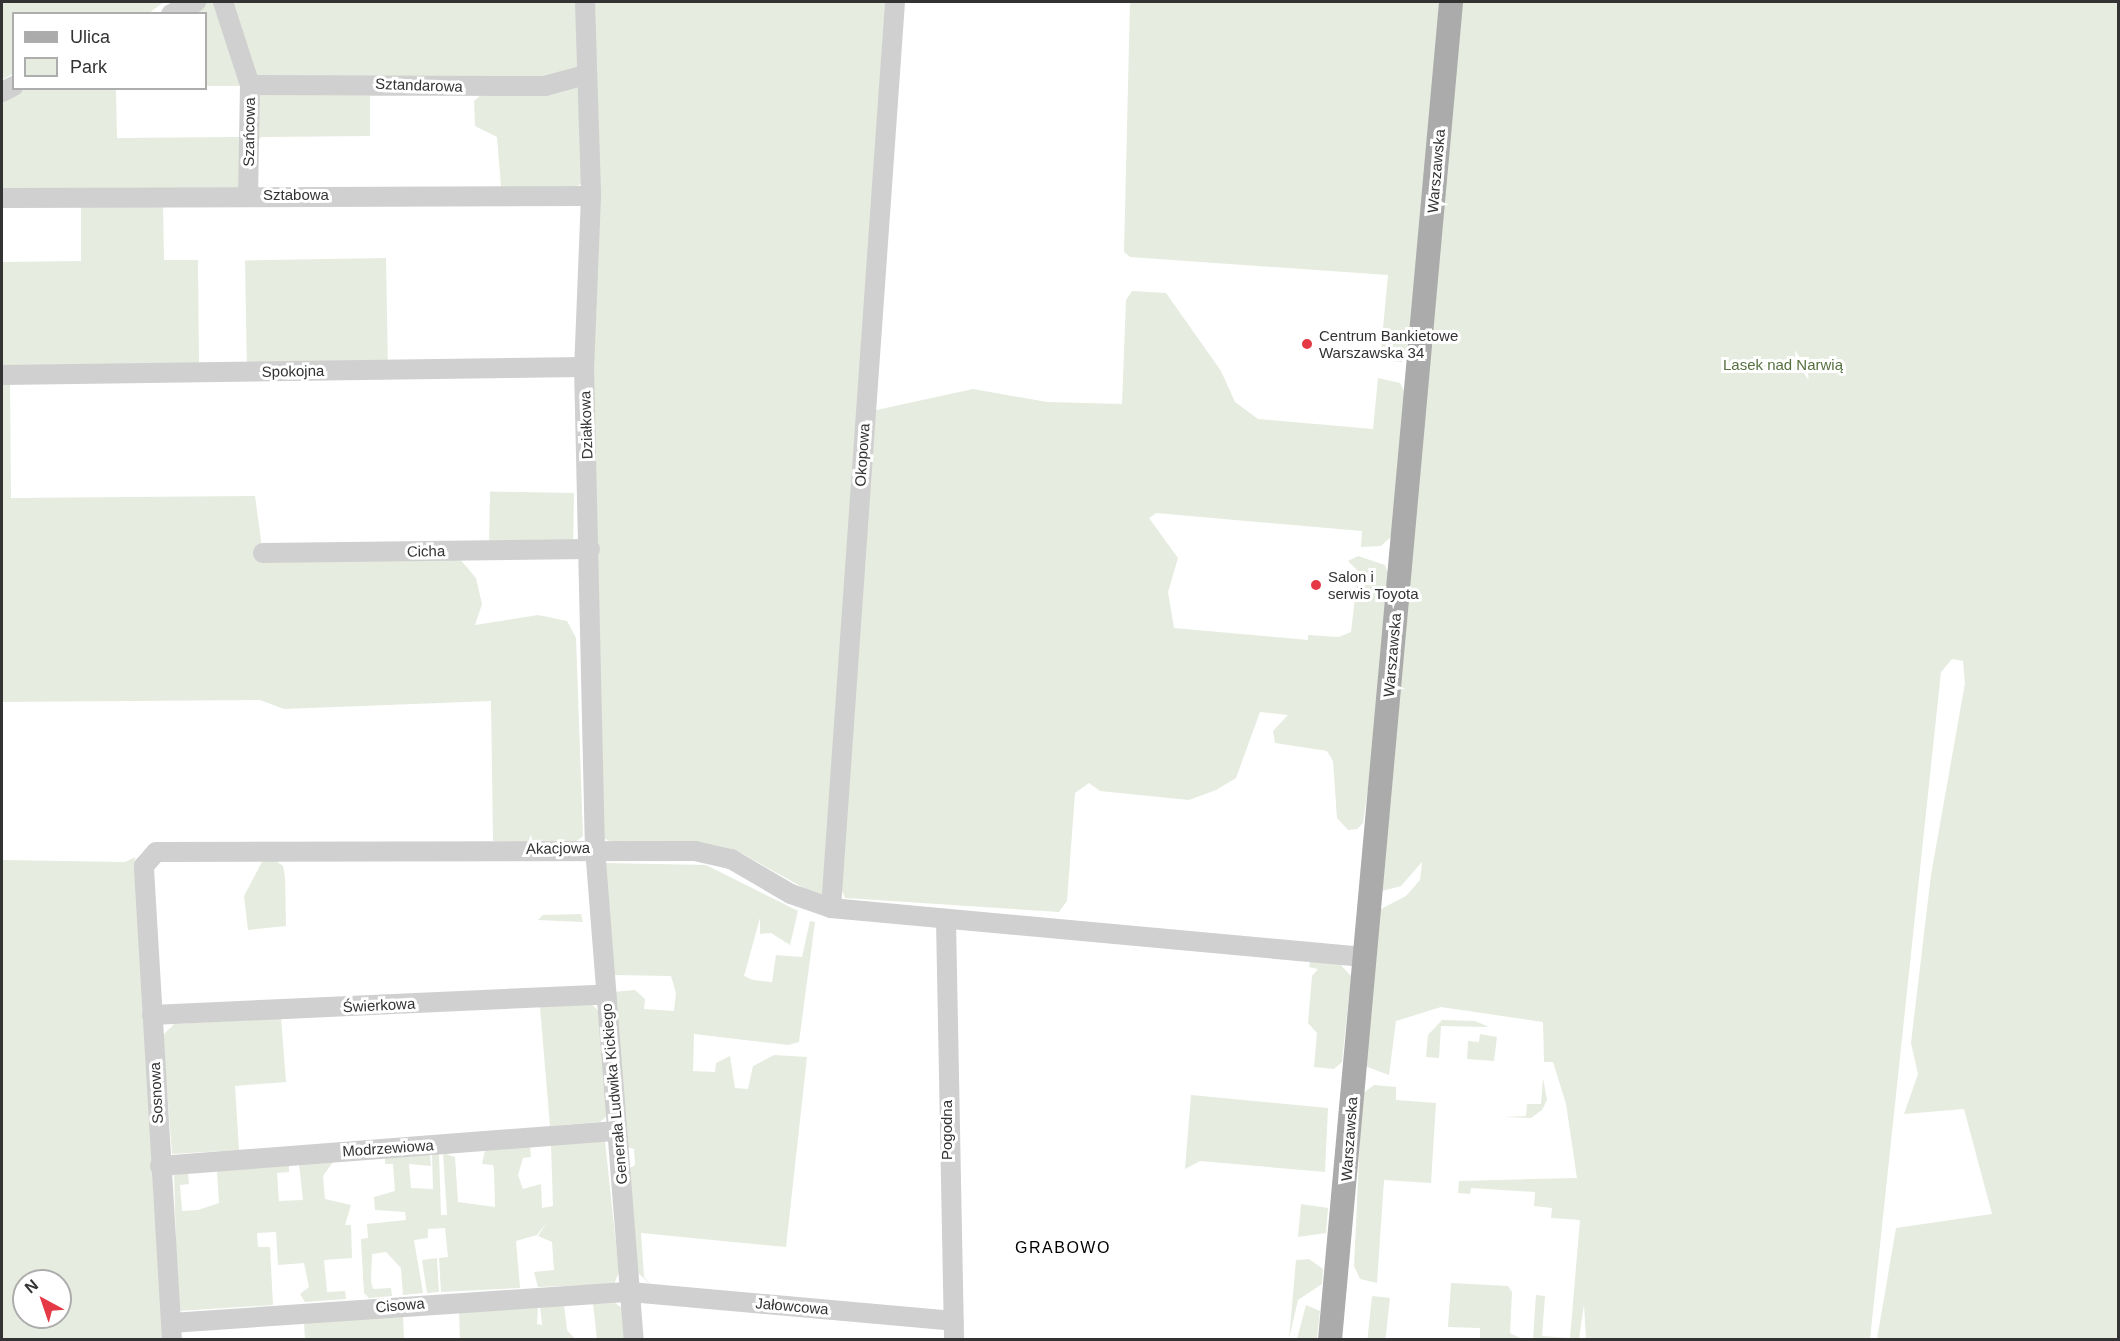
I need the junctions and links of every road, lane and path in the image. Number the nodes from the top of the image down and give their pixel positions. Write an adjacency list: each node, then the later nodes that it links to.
1 (196, 2): 6 (street)
2 (223, 2): 8 (street, Szańcowa)
3 (585, 2): 7 (street, Działkowa)
4 (895, 2): 18 (street, Okopowa)
5 (1451, 2): 20 (main road, Warszawska)
6 (175, 12)
7 (585, 75): 8 (street, Sztandarowa); 10 (street, Działkowa)
8 (250, 85): 9 (street, Szańcowa)
9 (248, 195): 10 (street, Sztabowa); 11 (street, Sztabowa)
10 (591, 196): 12 (street, Działkowa)
11 (2, 198)
12 (584, 367): 13 (street, Spokojna); 14 (street, Działkowa)
13 (2, 375)
14 (590, 549): 15 (street, Cicha); 16 (street, Działkowa)
15 (263, 553)
16 (595, 848): 17 (street, Akacjowa); 18 (street, Akacjowa); 21 (street, Generała Ludwika Kickiego)
17 (156, 852): 22 (street, Sosnowa)
18 (831, 908): 19 (street, Akacjowa)
19 (946, 920): 20 (street, Akacjowa); 27 (street, Pogodna)
20 (1364, 957): 26 (main road, Warszawska)
21 (606, 994): 22 (street, Świerkowa); 23 (street, Generała Ludwika Kickiego)
22 (152, 1016): 24 (street, Sosnowa)
23 (617, 1131): 24 (street, Modrzewiowa); 25 (street, Generała Ludwika Kickiego)
24 (160, 1166): 28 (street, Sosnowa)
25 (630, 1292): 27 (street, Jałowcowa); 28 (street, Cisowa); 29 (street, Generała Ludwika Kickiego)
26 (1336, 1309): 30 (main road, Warszawska); 31 (main road, Warszawska)
27 (954, 1330)
28 (172, 1331)
29 (634, 1340)
30 (1330, 1340)
31 (1339, 1340)

